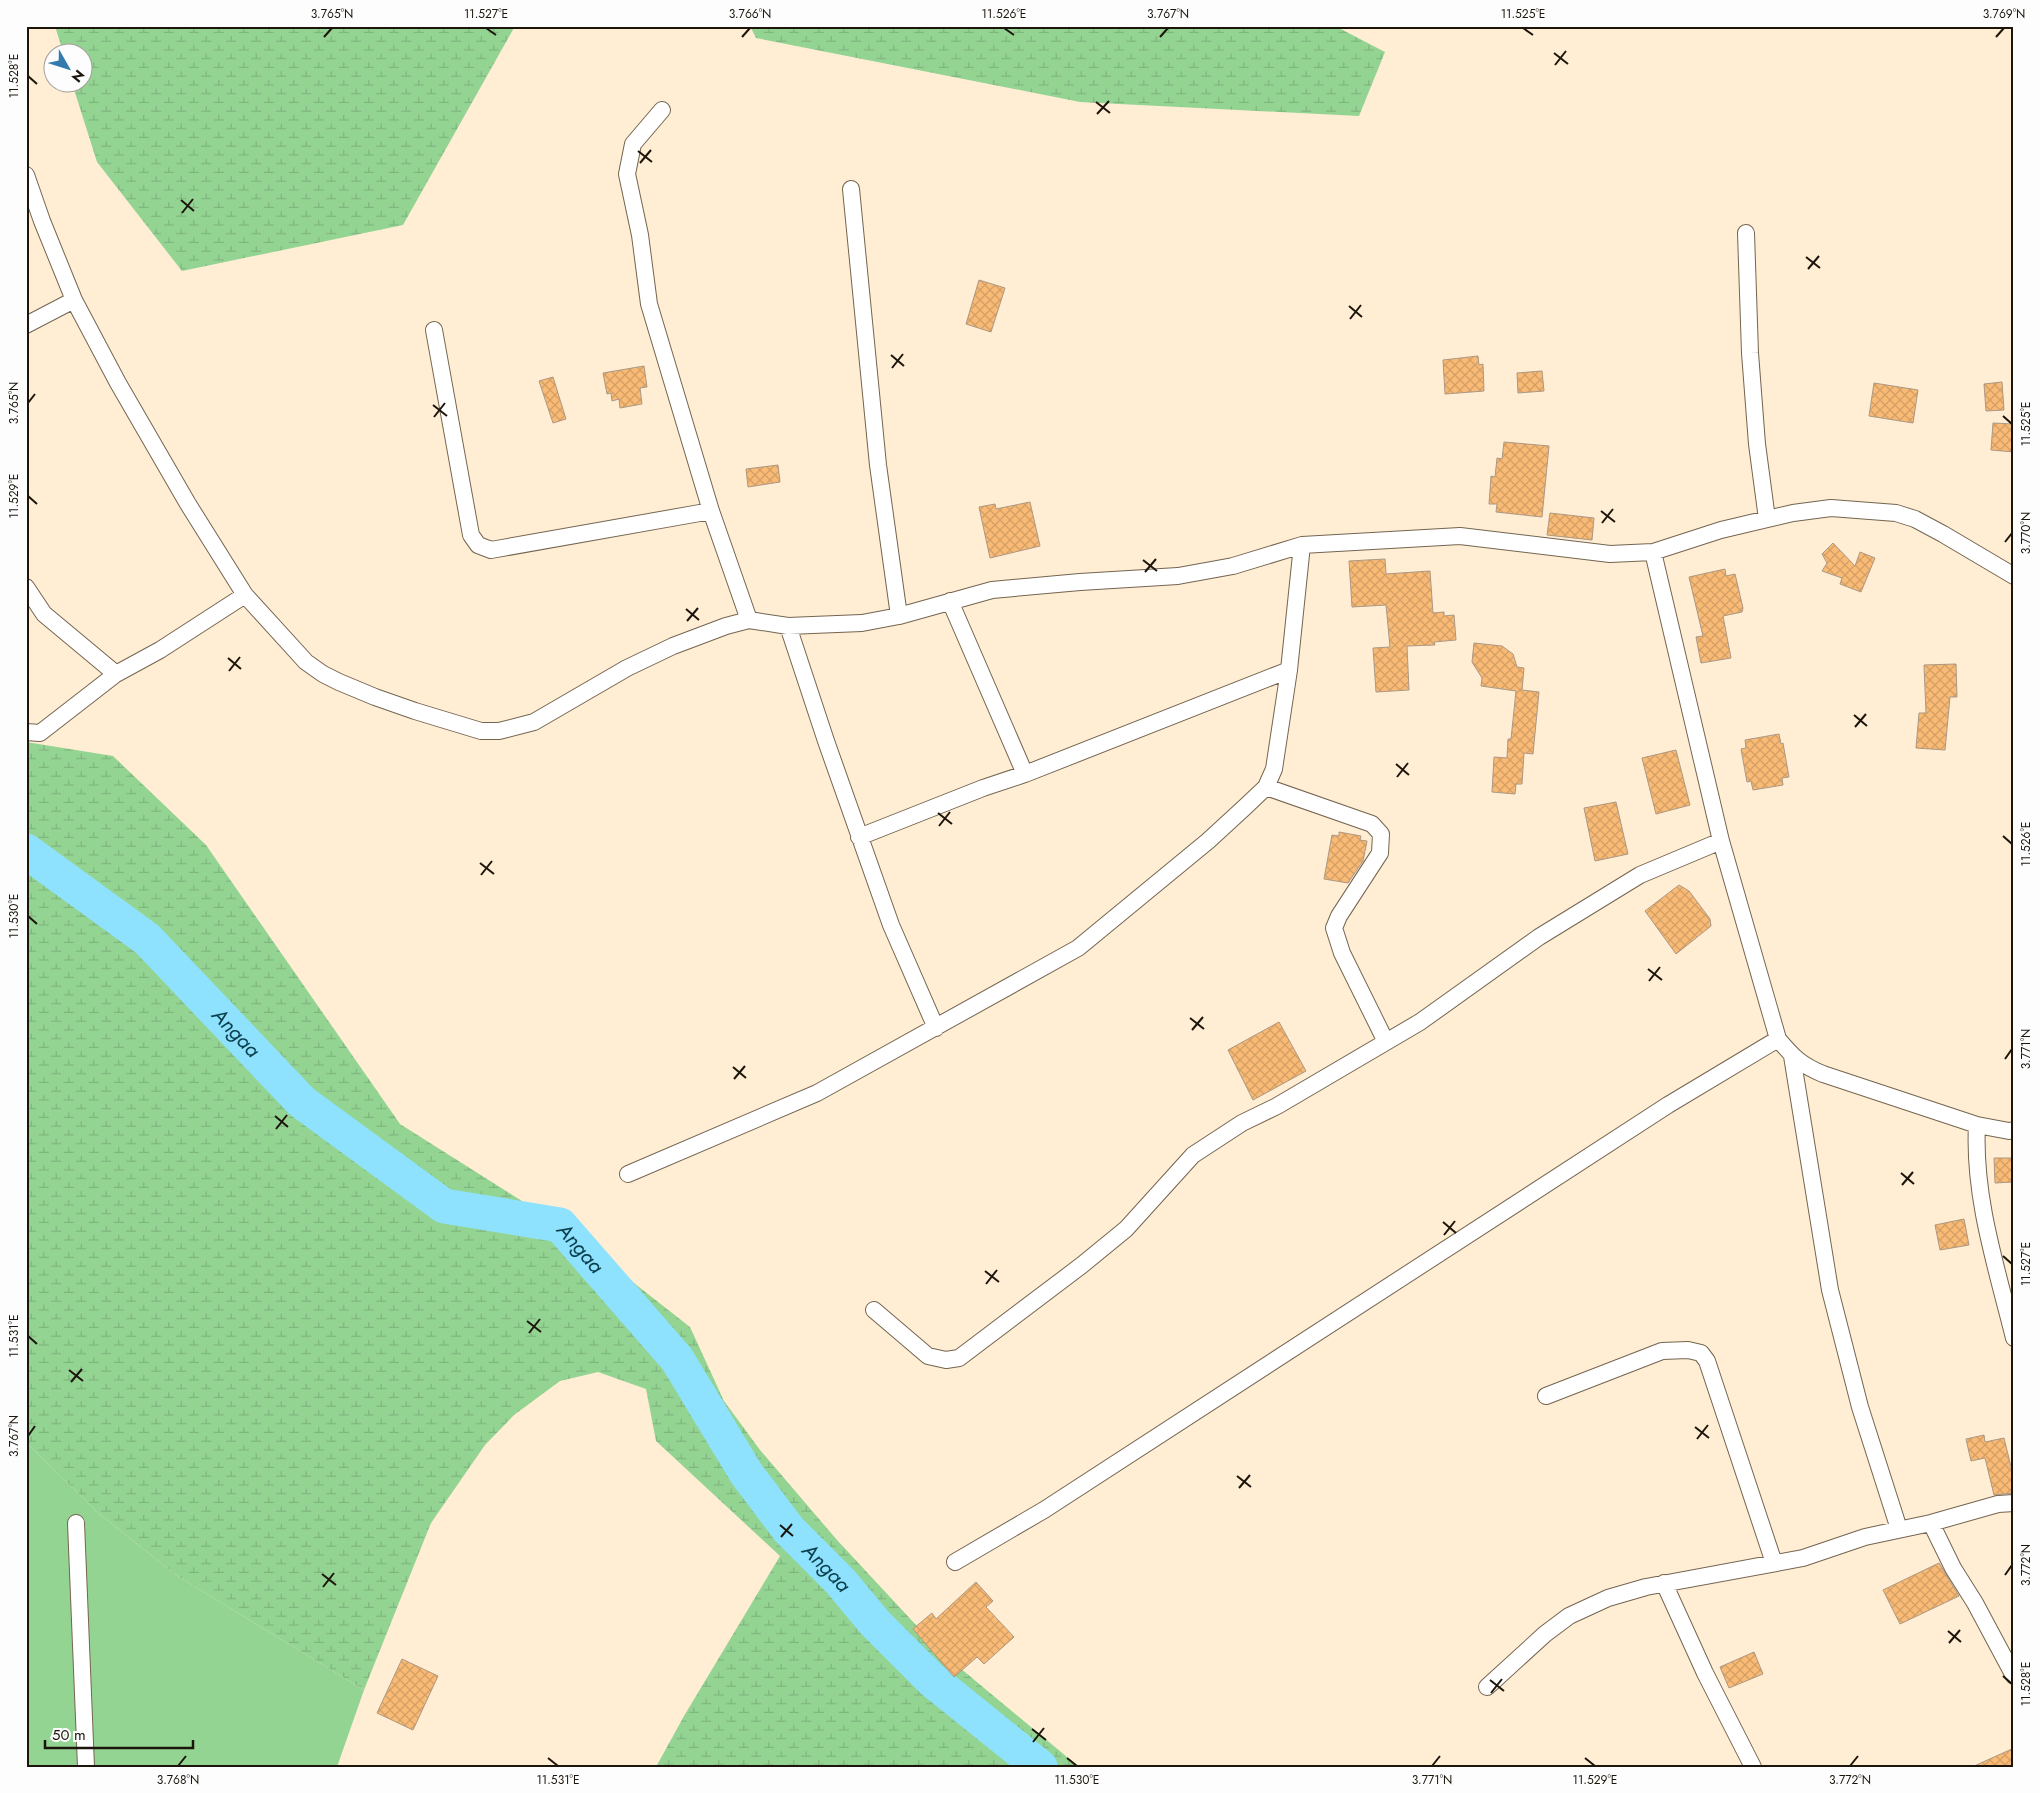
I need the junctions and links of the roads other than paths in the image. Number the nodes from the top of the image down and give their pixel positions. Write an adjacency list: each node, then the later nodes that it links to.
1 (662, 110): 8 (street)
2 (26, 175): 5 (street)
3 (851, 189): 16 (street)
4 (1746, 233): 9 (street)
5 (74, 300): 6 (street); 14 (street)
6 (26, 325)
7 (434, 330): 8 (street)
8 (711, 511): 17 (street)
9 (1767, 519): 11 (street); 12 (street)
10 (1302, 545): 11 (street); 15 (street); 19 (street)
11 (1653, 552): 25 (street)
12 (2014, 576)
13 (26, 587): 20 (street)
14 (245, 595): 17 (street); 20 (street)
15 (950, 602): 16 (street); 22 (street)
16 (899, 616): 18 (street)
17 (749, 620): 18 (street)
18 (788, 626): 24 (street)
19 (1289, 670): 22 (street); 23 (street)
20 (116, 674): 21 (street)
21 (26, 732)
22 (1025, 774): 24 (street)
23 (1266, 787): 26 (street); 28 (street)
24 (859, 837): 26 (street)
25 (1721, 840): 27 (street); 28 (street)
26 (936, 1028): 32 (street)
27 (1778, 1039): 29 (street); 40 (street)
28 (1386, 1042): 33 (street)
29 (1792, 1056): 30 (street); 39 (street)
30 (1977, 1125): 31 (street); 34 (street)
31 (2014, 1130)
32 (628, 1174)
33 (874, 1310)
34 (2014, 1338)
35 (1546, 1396): 41 (street)
36 (2014, 1503): 38 (street)
37 (76, 1523): 45 (street)
38 (1931, 1523): 39 (street); 43 (street)
39 (1899, 1529): 41 (street)
40 (956, 1562)
41 (1774, 1563): 42 (street)
42 (1664, 1583): 44 (street); 46 (street)
43 (2014, 1676)
44 (1487, 1687)
45 (86, 1767)
46 (1753, 1767)

